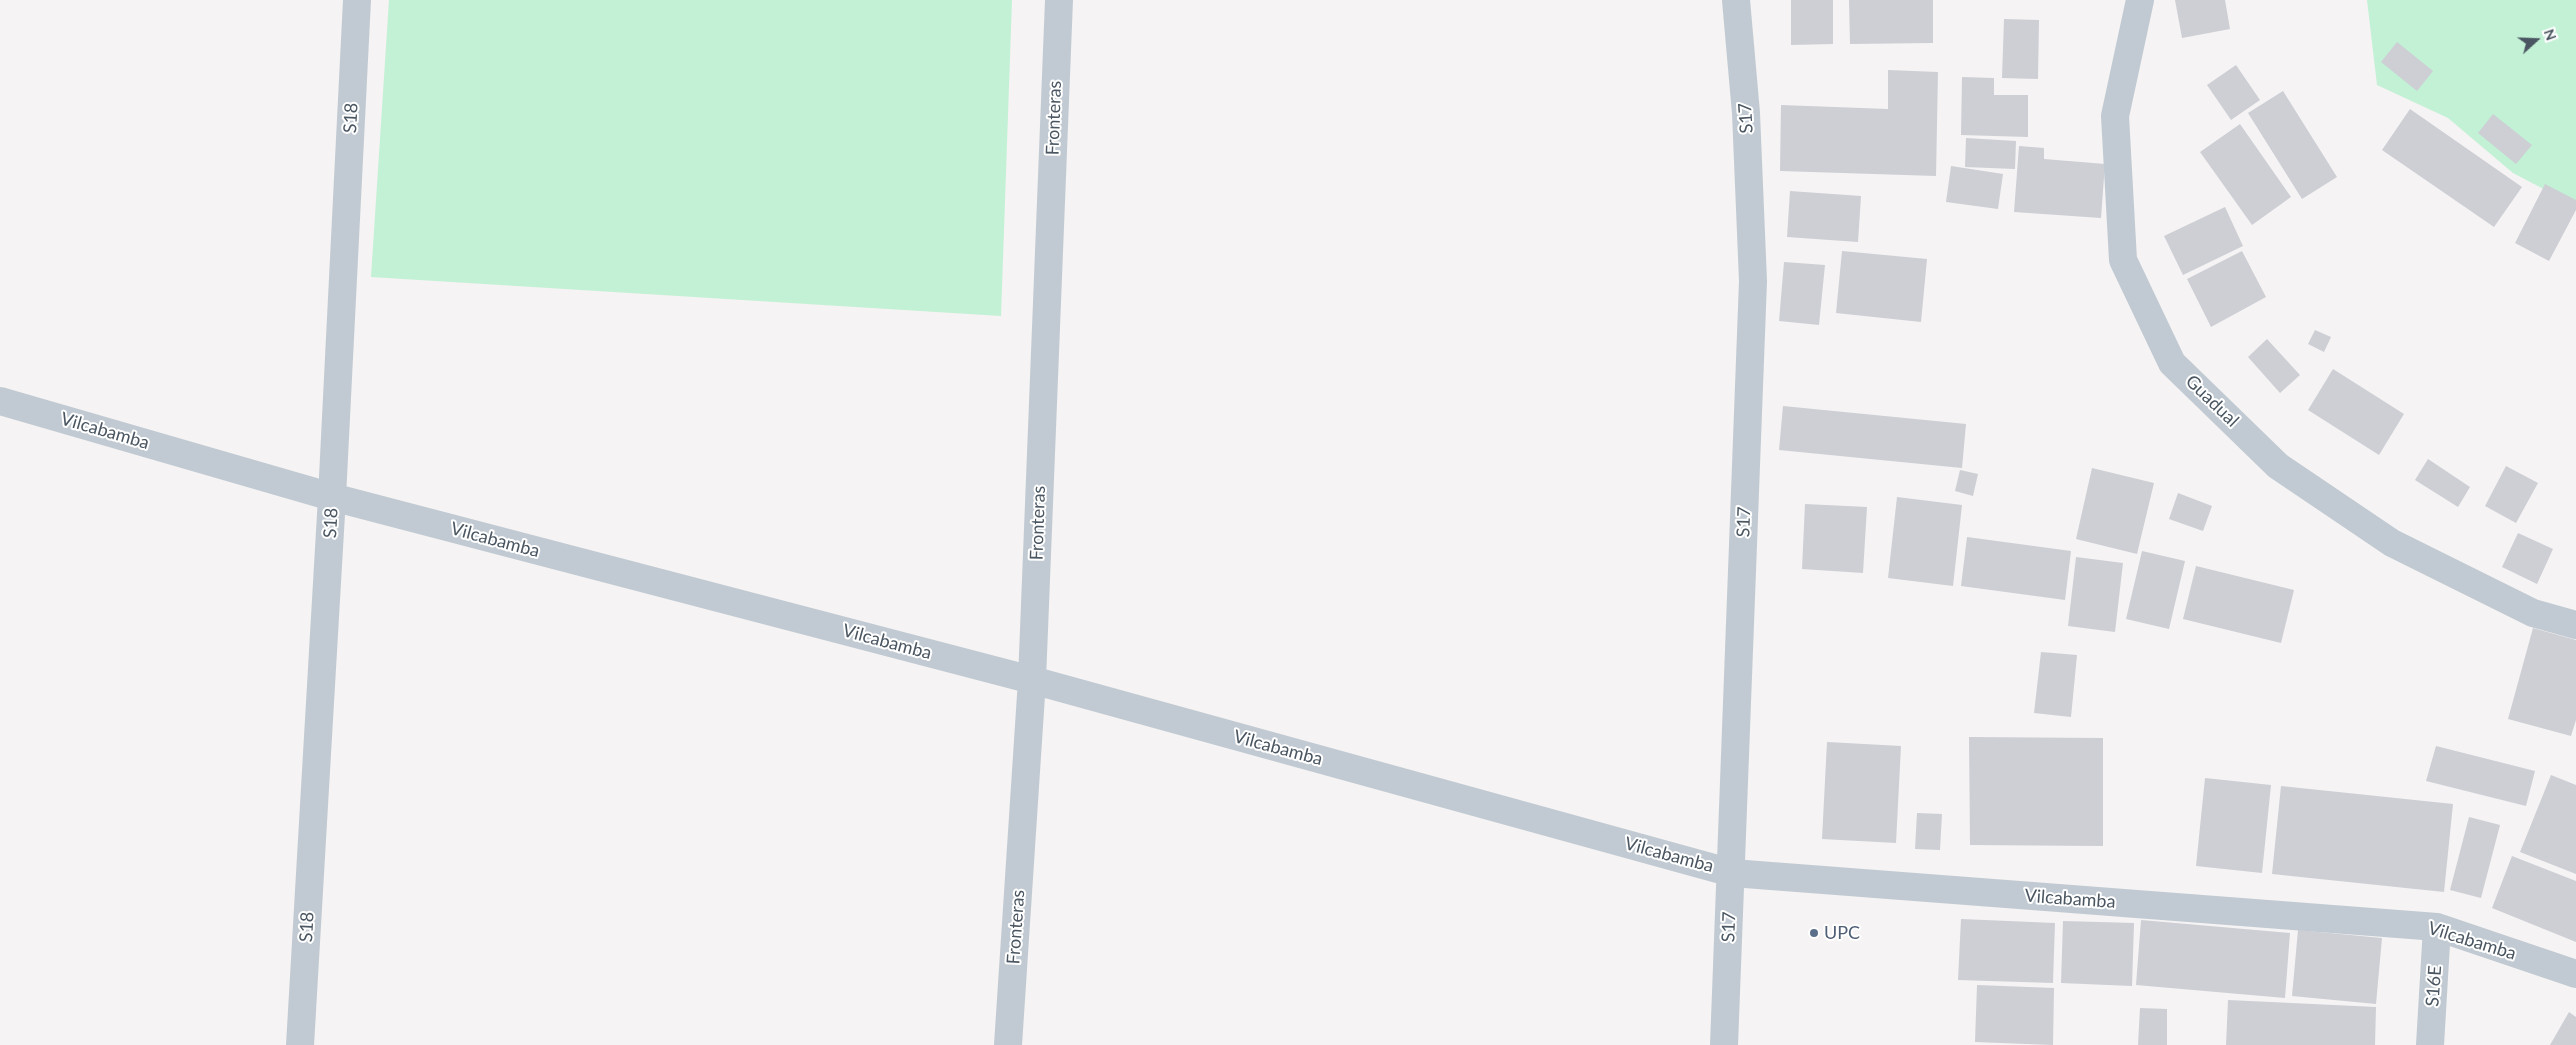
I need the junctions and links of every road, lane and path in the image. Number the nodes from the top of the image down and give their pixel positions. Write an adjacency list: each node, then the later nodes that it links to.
1 (357, 0): 6 (street, S18)
2 (1059, 0): 8 (street, Fronteras)
3 (1736, 0): 9 (street, S17)
4 (2140, 0): 7 (street, Guadual)
5 (0, 401): 6 (street, Vilcabamba)
6 (332, 497): 8 (street, Vilcabamba); 12 (street, S18)
7 (2576, 625)
8 (1032, 680): 9 (street, Vilcabamba); 13 (street, Fronteras)
9 (1732, 873): 10 (street, Vilcabamba); 14 (street, S17)
10 (2437, 927): 11 (street, Vilcabamba); 15 (street, S16E)
11 (2576, 974)
12 (300, 1045)
13 (1008, 1045)
14 (1724, 1045)
15 (2430, 1045)

